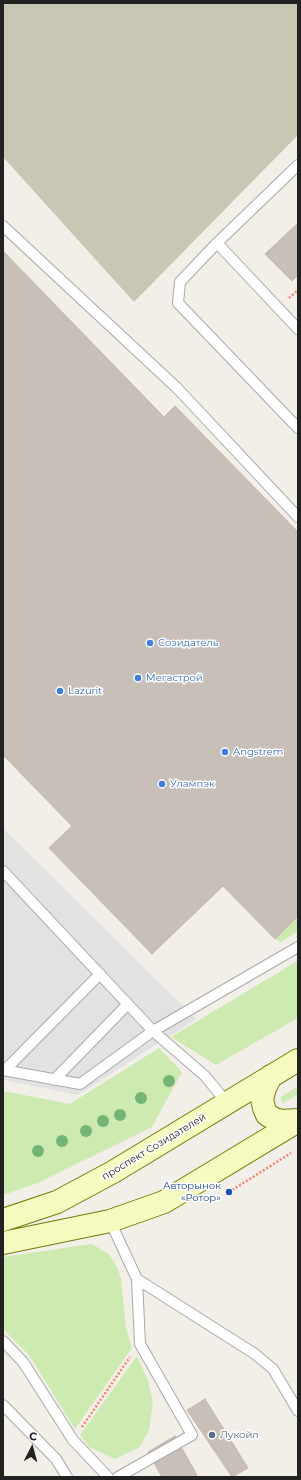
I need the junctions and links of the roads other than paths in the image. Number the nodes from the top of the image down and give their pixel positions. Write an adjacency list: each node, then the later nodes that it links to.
1 (298, 165): 3 (lane)
2 (3, 226): 6 (lane)
3 (217, 243): 4 (lane); 5 (lane)
4 (298, 329)
5 (298, 428)
6 (298, 517)
7 (3, 871): 9 (lane)
8 (298, 947): 11 (lane)
9 (100, 974): 10 (lane); 13 (lane)
10 (128, 1004): 11 (lane); 15 (lane)
11 (153, 1031): 15 (lane); 16 (lane)
12 (298, 1060): 14 (main road, проспект Созидателей)
13 (4, 1070): 15 (lane)
14 (271, 1076): 16 (main road, проспект Созидателей); 17 (main road)
15 (54, 1080)
16 (227, 1103): 18 (main road, проспект Созидателей)
17 (298, 1120): 19 (main road)
18 (3, 1220)
19 (110, 1221): 20 (main road); 21 (lane)
20 (3, 1243)
21 (137, 1279): 24 (lane); 27 (lane)
22 (3, 1341): 26 (lane)
23 (3, 1405): 25 (lane)
24 (298, 1412)
25 (67, 1477)
26 (108, 1477)
27 (118, 1477)

